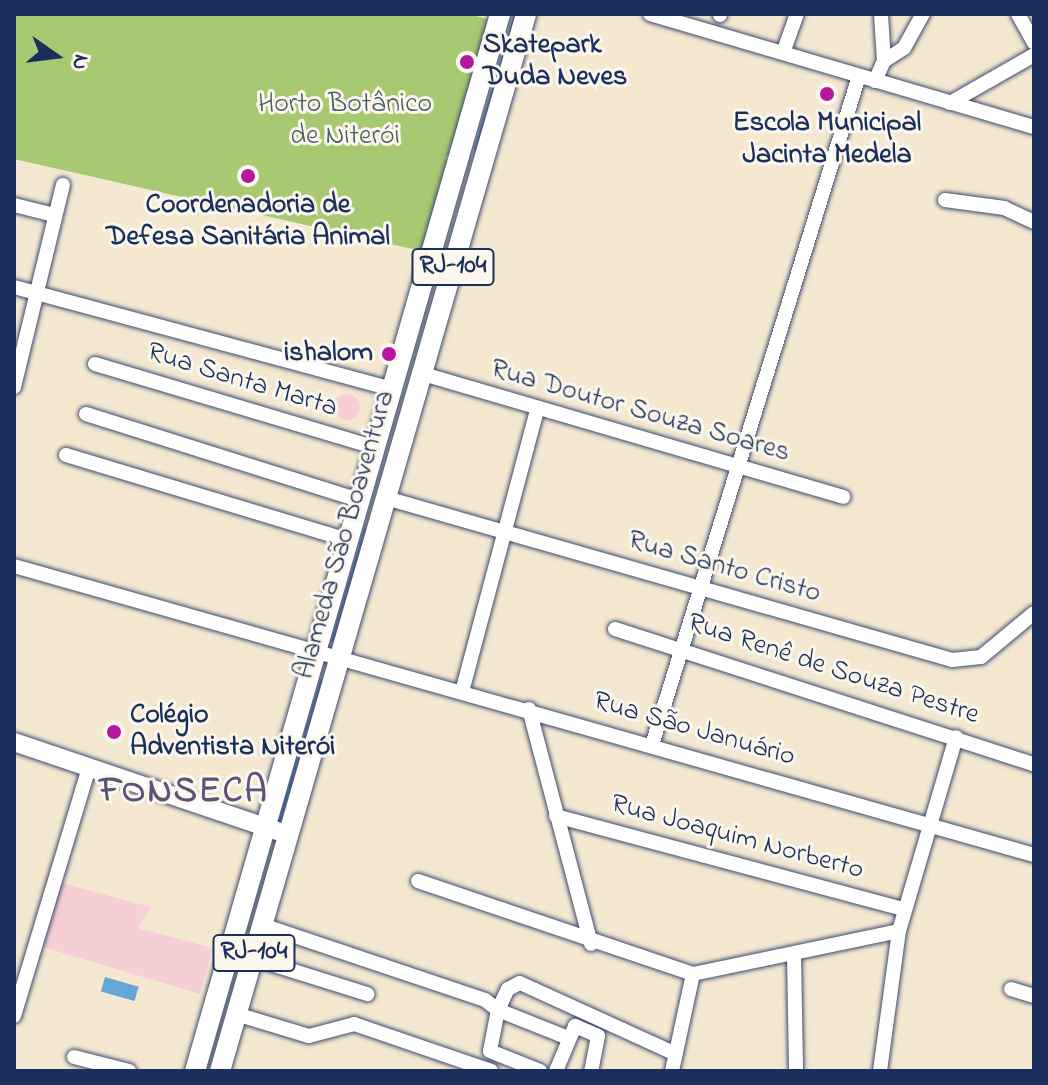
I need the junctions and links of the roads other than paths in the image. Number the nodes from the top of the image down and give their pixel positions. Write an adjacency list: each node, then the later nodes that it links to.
1 (500, 14): 26 (highway, Alameda São Boaventura / RJ-104)
2 (526, 14): 24 (highway, Alameda São Boaventura / RJ-104)
3 (650, 14): 9 (street)
4 (797, 14): 9 (street)
5 (881, 14): 11 (street)
6 (923, 14): 11 (street)
7 (1018, 14): 8 (street)
8 (1034, 43)
9 (783, 53): 12 (street)
10 (1034, 55): 14 (street)
11 (884, 61): 13 (street)
12 (859, 76): 13 (street); 31 (street)
13 (875, 81): 14 (street)
14 (950, 103): 15 (street)
15 (1034, 127)
16 (63, 185): 19 (street)
17 (945, 200): 20 (street)
18 (14, 205): 19 (street)
19 (54, 215): 22 (street)
20 (1034, 222)
21 (14, 287): 22 (street)
22 (33, 292): 25 (street); 26 (street)
23 (95, 364): 29 (street, Rua Santa Marta)
24 (423, 374): 27 (street, Rua Doutor Souza Soares); 33 (highway, Alameda São Boaventura / RJ-104)
25 (15, 381)
26 (392, 389): 29 (highway, Alameda São Boaventura / RJ-104)
27 (537, 411): 31 (street, Rua Doutor Souza Soares); 35 (street)
28 (86, 414): 34 (street)
29 (374, 447): 34 (highway, Alameda São Boaventura / RJ-104)
30 (66, 455): 36 (street)
31 (733, 470): 32 (street, Rua Doutor Souza Soares); 38 (street)
32 (843, 497)
33 (386, 498): 35 (street, Rua Santo Cristo); 43 (highway, Alameda São Boaventura / RJ-104)
34 (359, 500): 36 (highway, Alameda São Boaventura / RJ-104)
35 (503, 532): 38 (street, Rua Santo Cristo); 44 (street)
36 (348, 540): 42 (highway, Alameda São Boaventura / RJ-104)
37 (15, 569): 42 (street, Rua São Januário)
38 (699, 587): 39 (street, Rua Santo Cristo); 41 (street)
39 (1034, 613)
40 (615, 629): 41 (street, Rua Renê de Souza Pestre)
41 (682, 646): 46 (street, Rua Renê de Souza Pestre); 48 (street)
42 (317, 648): 43 (street, Rua São Januário); 53 (highway, Alameda São Boaventura / RJ-104)
43 (340, 654): 44 (street, Rua São Januário); 54 (highway, Alameda São Boaventura / RJ-104)
44 (462, 692): 45 (street, Rua São Januário)
45 (529, 709): 48 (street, Rua São Januário); 51 (street)
46 (956, 737): 49 (street, Rua Renê de Souza Pestre); 52 (street)
47 (14, 742): 50 (main road)
48 (652, 745): 52 (street, Rua São Januário)
49 (1034, 764)
50 (89, 768): 53 (main road); 63 (street)
51 (556, 816): 57 (street, Rua Joaquim Norberto); 60 (street)
52 (928, 824): 55 (street, Rua São Januário); 57 (street)
53 (265, 828): 54 (main road); 75 (highway, Alameda São Boaventura / RJ-104)
54 (288, 835): 58 (highway, Alameda São Boaventura / RJ-104)
55 (1034, 855)
56 (418, 881): 60 (street)
57 (904, 909): 59 (street)
58 (262, 925): 62 (highway, Alameda São Boaventura / RJ-104); 68 (street)
59 (899, 931): 61 (street); 83 (street)
60 (591, 944): 64 (street)
61 (794, 954): 64 (street); 82 (street)
62 (252, 958): 66 (street); 69 (highway, Alameda São Boaventura / RJ-104)
63 (21, 968): 70 (street)
64 (693, 974): 72 (street)
65 (1011, 989): 67 (street)
66 (367, 994)
67 (1034, 996)
68 (498, 1010): 71 (street); 72 (street); 78 (street)
69 (236, 1014): 76 (highway, Alameda São Boaventura / RJ-104); 77 (street)
70 (14, 1016)
71 (568, 1038): 79 (street); 80 (street)
72 (676, 1054): 81 (street)
73 (74, 1057): 74 (street)
74 (129, 1071)
75 (195, 1071)
76 (220, 1071)
77 (491, 1071)
78 (540, 1071)
79 (556, 1071)
80 (591, 1071)
81 (672, 1071)
82 (796, 1071)
83 (880, 1071)

